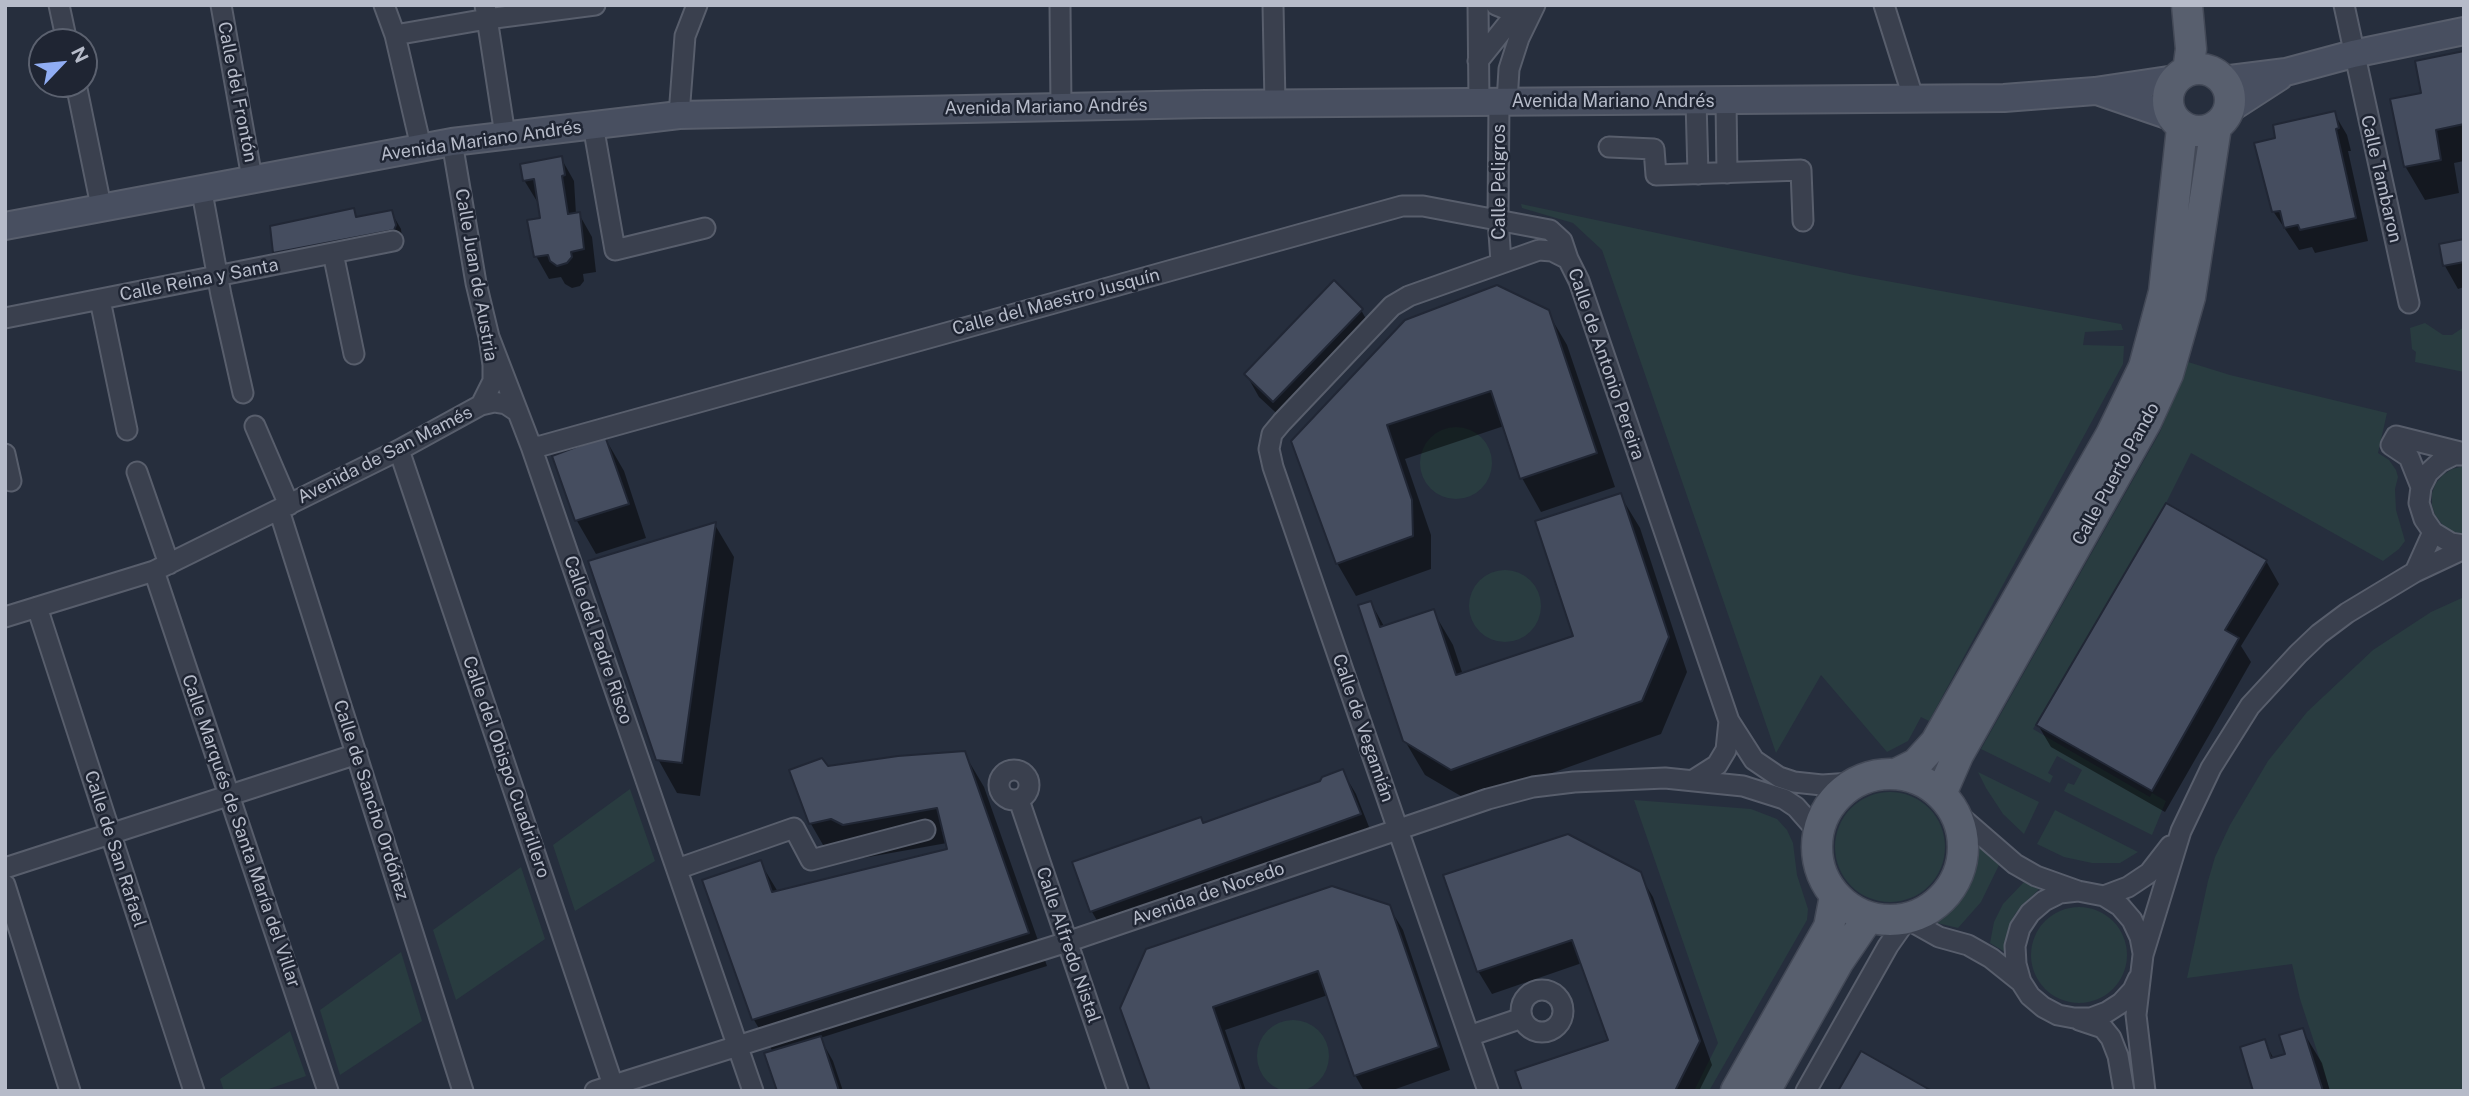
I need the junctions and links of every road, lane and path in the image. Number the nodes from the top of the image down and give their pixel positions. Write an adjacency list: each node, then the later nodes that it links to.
1 (59, 5): 16 (street)
2 (221, 5): 41 (street, Calle del Frontón)
3 (384, 5): 18 (street)
4 (595, 5): 15 (street)
5 (697, 5): 31 (street)
6 (1060, 5): 30 (street)
7 (1273, 5): 29 (street)
8 (1478, 5): 20 (street)
9 (1496, 5): 14 (street)
10 (1884, 5): 24 (street)
11 (2187, 5): 22 (main road)
12 (2204, 5): 22 (main road)
13 (2344, 5): 19 (street, Calle Tambaron)
14 (1533, 7): 20 (street); 28 (street)
15 (486, 12): 18 (street); 35 (street)
16 (64, 28)
17 (2464, 31): 19 (main road, Avenida Mariano Andrés)
18 (395, 35): 37 (street)
19 (2353, 54): 21 (main road, Avenida Mariano Andrés); 55 (street, Calle Tambaron)
20 (1478, 61): 28 (street)
21 (2286, 72): 22 (main road, Avenida Mariano Andrés); 32 (main road, Avenida Mariano Andrés)
22 (2199, 75): 23 (main road, Avenida Mariano Andrés); 32 (main road); 33 (main road)
23 (2095, 91): 24 (main road, Avenida Mariano Andrés); 33 (main road, Avenida Mariano Andrés)
24 (1913, 97): 27 (main road, Avenida Mariano Andrés)
25 (79, 98): 43 (street)
26 (1696, 101): 27 (main road, Avenida Mariano Andrés); 28 (main road, Avenida Mariano Andrés); 40 (street)
27 (1726, 101): 39 (street)
28 (1495, 102): 29 (main road, Avenida Mariano Andrés); 44 (street, Calle Peligros)
29 (1275, 103): 30 (main road, Avenida Mariano Andrés)
30 (1061, 107): 31 (main road, Avenida Mariano Andrés)
31 (679, 115): 34 (main road, Avenida Mariano Andrés)
32 (2222, 118): 33 (main road, Avenida Mariano Andrés); 53 (main road, Calle Puerto Pando)
33 (2177, 123): 53 (main road, Calle Puerto Pando)
34 (593, 125): 35 (main road, Avenida Mariano Andrés); 47 (street)
35 (505, 135): 36 (main road, Avenida Mariano Andrés)
36 (452, 142): 37 (main road, Avenida Mariano Andrés); 57 (street, Calle Juan de Austria)
37 (421, 147): 41 (main road, Avenida Mariano Andrés)
38 (1609, 148): 40 (street)
39 (1727, 173): 40 (street); 45 (street)
40 (1698, 174)
41 (253, 178): 42 (main road, Avenida Mariano Andrés)
42 (201, 187): 43 (main road, Avenida Mariano Andrés); 52 (street)
43 (101, 206): 46 (main road, Avenida Mariano Andrés)
44 (1498, 219): 50 (street, Calle del Maestro Jusquín); 51 (street, Calle Peligros); 66 (street, Calle del Maestro Jusquín)
45 (1803, 222)
46 (5, 226)
47 (705, 228)
48 (393, 241): 49 (street, Calle Reina y Santa)
49 (333, 253): 52 (street, Calle Reina y Santa); 58 (street)
50 (1569, 259): 51 (street, Calle de Antonio Pereira); 80 (street, Calle de Antonio Pereira)
51 (1501, 262): 63 (street, Calle de Antonio Pereira)
52 (218, 277): 54 (street, Calle Reina y Santa); 60 (street)
53 (2177, 295): 59 (main road, Calle Puerto Pando)
54 (100, 300): 56 (street, Calle Reina y Santa); 65 (street)
55 (2409, 303)
56 (5, 318)
57 (489, 337): 61 (street, Calle Juan de Austria); 62 (street, Calle del Padre Risco)
58 (354, 354)
59 (2156, 370): 82 (main road, Calle Puerto Pando); 87 (main road, Calle Puerto Pando)
60 (243, 393)
61 (481, 405): 62 (street); 67 (street, Avenida de San Mamés)
62 (519, 411): 66 (street, Calle del Padre Risco)
63 (1282, 422): 89 (street, Calle de Vegamián)
64 (255, 426): 73 (street, Avenida de San Mamés)
65 (127, 430)
66 (531, 446): 94 (street, Calle del Padre Risco)
67 (399, 450): 73 (street, Avenida de San Mamés); 108 (street, Calle del Obispo Cuadrillero)
68 (5, 454): 71 (street)
69 (2464, 454): 72 (street); 72 (street)
70 (137, 472): 76 (street)
71 (11, 481)
72 (2421, 487): 74 (street)
73 (284, 508): 76 (street, Avenida de San Mamés); 81 (street, Calle de Sancho Ordóñez)
74 (2433, 532): 75 (street); 77 (street)
75 (2464, 547): 77 (street)
76 (161, 568): 78 (street, Avenida de San Mamés); 85 (street, Calle Marqués de Santa María del Villar)
77 (2415, 572): 90 (street)
78 (37, 607): 79 (street, Avenida de San Mamés); 92 (street, Calle de San Rafael)
79 (5, 617)
80 (1729, 721): 83 (street, Calle de Antonio Pereira); 84 (street, Calle de Antonio Pereira)
81 (357, 754): 85 (street); 112 (street, Calle de Sancho Ordóñez)
82 (1898, 774): 84 (main road); 87 (main road)
83 (1695, 779): 89 (street, Avenida de Nocedo); 91 (street, Avenida de Nocedo)
84 (1852, 783): 91 (main road)
85 (229, 797): 92 (street); 111 (street, Calle Marqués de Santa María del Villar)
86 (1018, 800): 101 (street, Calle Alfredo Nistal)
87 (1948, 803): 96 (street); 100 (main road)
88 (925, 830): 94 (street)
89 (1398, 830): 101 (street, Avenida de Nocedo); 106 (street, Calle de Vegamián)
90 (2181, 831): 98 (street); 102 (street)
91 (1818, 832): 97 (main road)
92 (111, 835): 93 (street); 110 (street, Calle de San Rafael)
93 (5, 868)
94 (677, 869): 107 (street, Calle del Padre Risco)
95 (5, 885): 109 (street)
96 (2078, 891): 98 (street); 103 (street)
97 (1835, 896): 99 (main road); 116 (main road)
98 (2104, 896): 102 (street)
99 (1868, 918): 100 (main road); 117 (main road)
100 (1907, 919): 103 (street); 118 (street)
101 (1067, 942): 107 (street, Avenida de Nocedo); 114 (street, Calle Alfredo Nistal)
102 (2141, 965): 105 (street); 120 (street)
103 (2021, 982): 105 (street)
104 (1522, 1018): 106 (street)
105 (2074, 1018): 119 (street)
106 (1469, 1035): 115 (street, Calle de Vegamián)
107 (738, 1047): 108 (street, Avenida de Nocedo); 113 (street, Calle del Padre Risco)
108 (608, 1089)
109 (70, 1091)
110 (194, 1091)
111 (328, 1091)
112 (463, 1091)
113 (753, 1091)
114 (1118, 1091)
115 (1488, 1091)
116 (1736, 1091)
117 (1765, 1091)
118 (1806, 1091)
119 (2124, 1091)
120 (2145, 1091)

